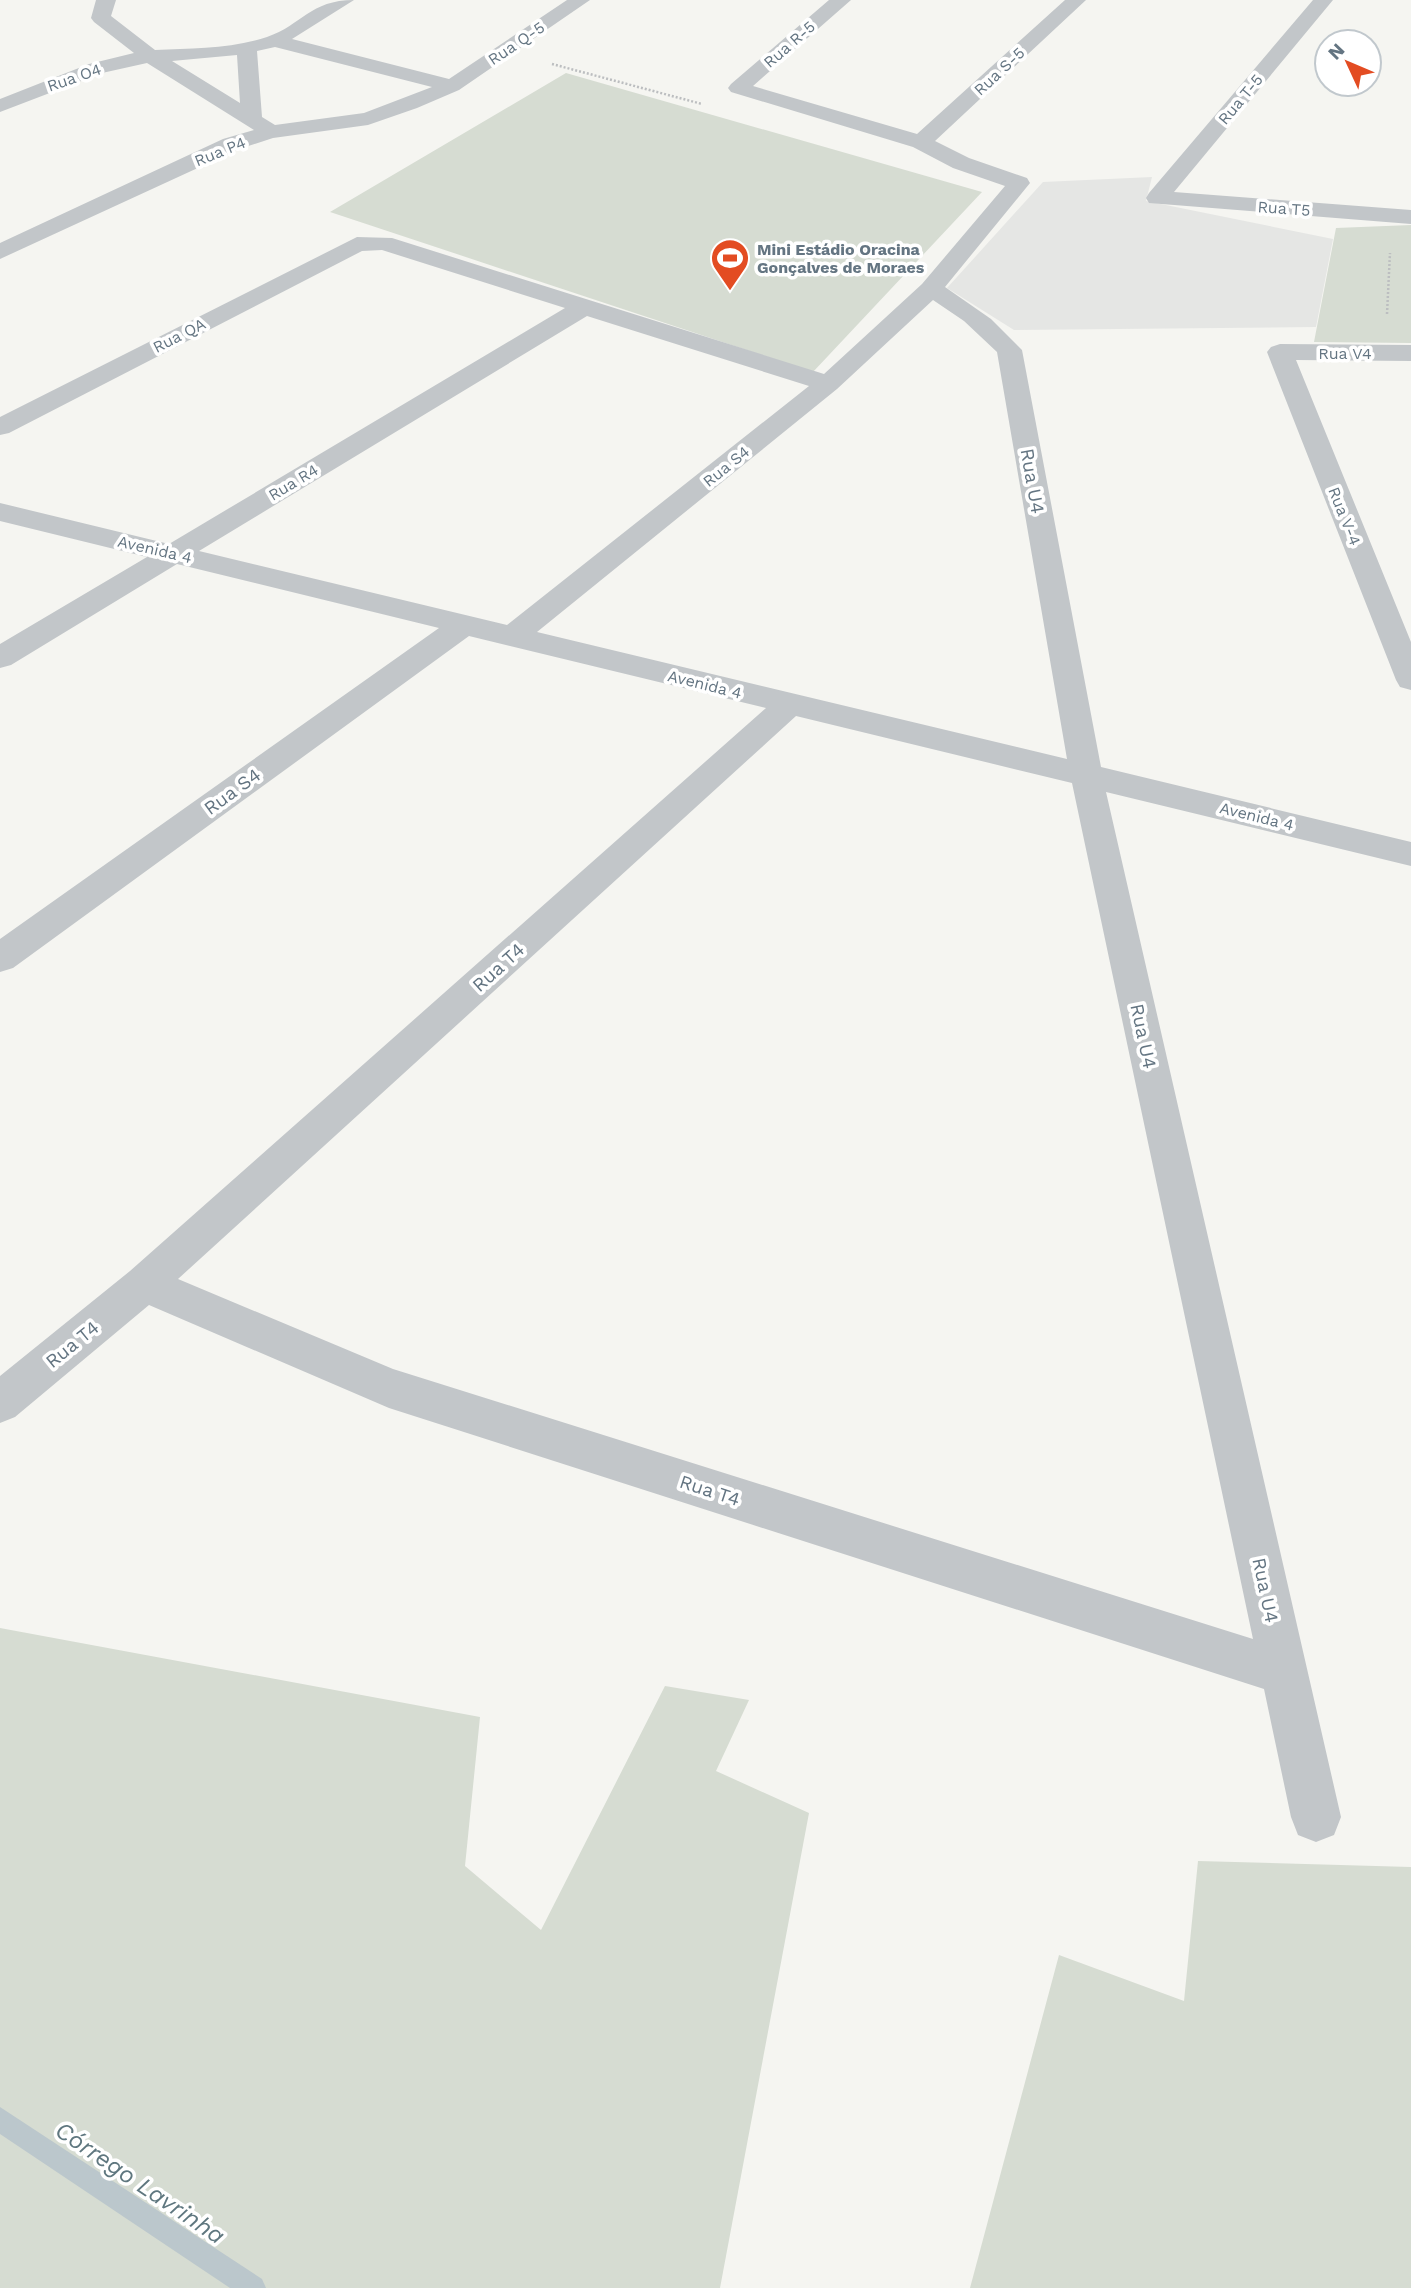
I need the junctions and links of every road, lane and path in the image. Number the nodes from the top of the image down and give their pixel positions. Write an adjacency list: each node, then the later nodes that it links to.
1 (106, 0): 10 (street)
2 (344, 0): 7 (street)
3 (580, 0): 9 (street, Rua Q-5)
4 (841, 0): 12 (street, Rua R-5)
5 (1076, 0): 16 (street, Rua S-5)
6 (1323, 0): 17 (street, Rua T-5)
7 (275, 41): 8 (street, Rua O4); 11 (street)
8 (247, 48): 10 (street, Rua O4); 14 (street)
9 (503, 52): 11 (street, Rua Q-5); 12 (path)
10 (150, 56): 13 (street, Rua O4); 14 (street)
11 (452, 86): 15 (street, Rua P4)
12 (738, 88): 16 (street)
13 (0, 106)
14 (251, 118): 15 (street)
15 (271, 132): 19 (street, Rua P4)
16 (921, 142): 20 (street, Rua S4)
17 (1157, 198): 18 (street, Rua T5)
18 (1401, 217): 23 (path)
19 (0, 252)
20 (931, 289): 24 (street, Rua S4); 33 (street, Rua U4)
21 (586, 306): 24 (street); 25 (street, Rua QA); 27 (street, Rua R4)
22 (1280, 352): 23 (street, Rua V4); 31 (street, Rua V-4)
23 (1399, 353)
24 (828, 384): 29 (street, Rua S4)
25 (0, 427)
26 (0, 512): 27 (street, Avenida 4)
27 (173, 553): 28 (street, Avenida 4); 30 (street, Rua R4)
28 (465, 624): 29 (street, Avenida 4); 35 (street, Rua S4)
29 (514, 635): 32 (street, Avenida 4)
30 (0, 657)
31 (1411, 680)
32 (789, 705): 33 (street, Avenida 4); 36 (street, Rua T4)
33 (1086, 774): 34 (street, Avenida 4); 38 (street, Rua U4)
34 (1411, 854)
35 (0, 958)
36 (144, 1284): 37 (street, Rua T4); 38 (street, Rua T4)
37 (0, 1403)
38 (1284, 1672): 39 (street, Rua U4)
39 (1316, 1817)

